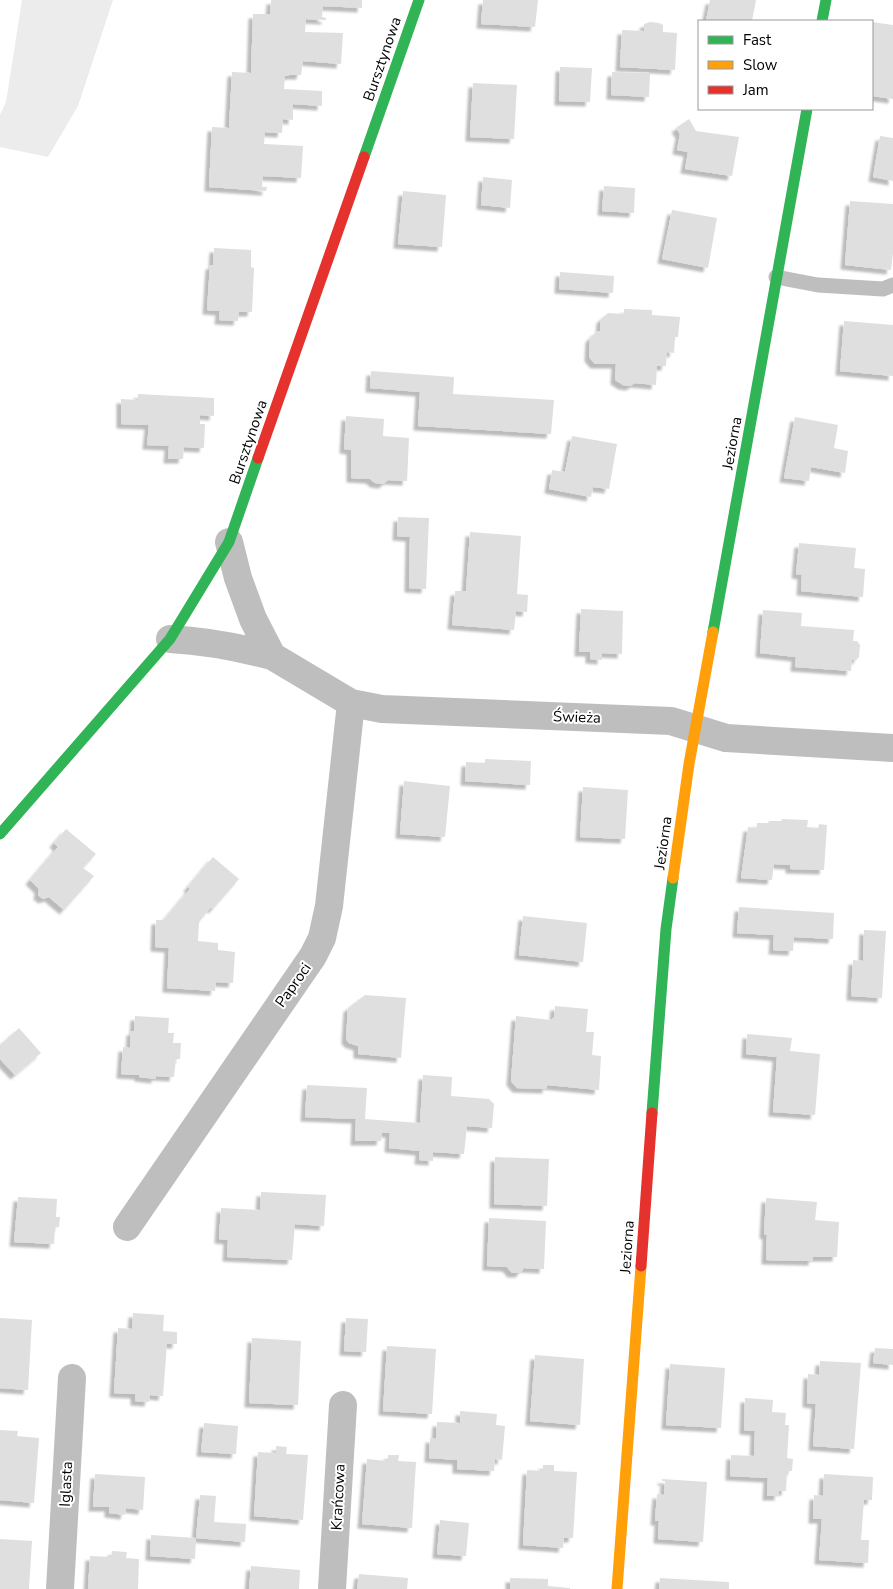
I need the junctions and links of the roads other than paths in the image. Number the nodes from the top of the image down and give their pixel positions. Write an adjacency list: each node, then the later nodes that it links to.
1 (419, 0): 7 (street, Bursztynowa)
2 (826, 0): 3 (street)
3 (822, 20)
4 (806, 110): 5 (street, Jeziorna)
5 (776, 277): 6 (lane); 11 (street, Jeziorna)
6 (893, 285)
7 (230, 542): 8 (street, Bursztynowa); 9 (street)
8 (170, 639): 9 (street, Świeża); 13 (street, Bursztynowa)
9 (272, 656): 10 (street, Świeża)
10 (351, 703): 11 (street, Świeża); 14 (street, Paproci)
11 (696, 729): 12 (street, Świeża); 19 (street, Jeziorna)
12 (893, 748)
13 (0, 834)
14 (127, 1227)
15 (72, 1378): 17 (street, Iglasta)
16 (343, 1405): 18 (street, Krańcowa)
17 (60, 1589)
18 (332, 1589)
19 (617, 1589)

